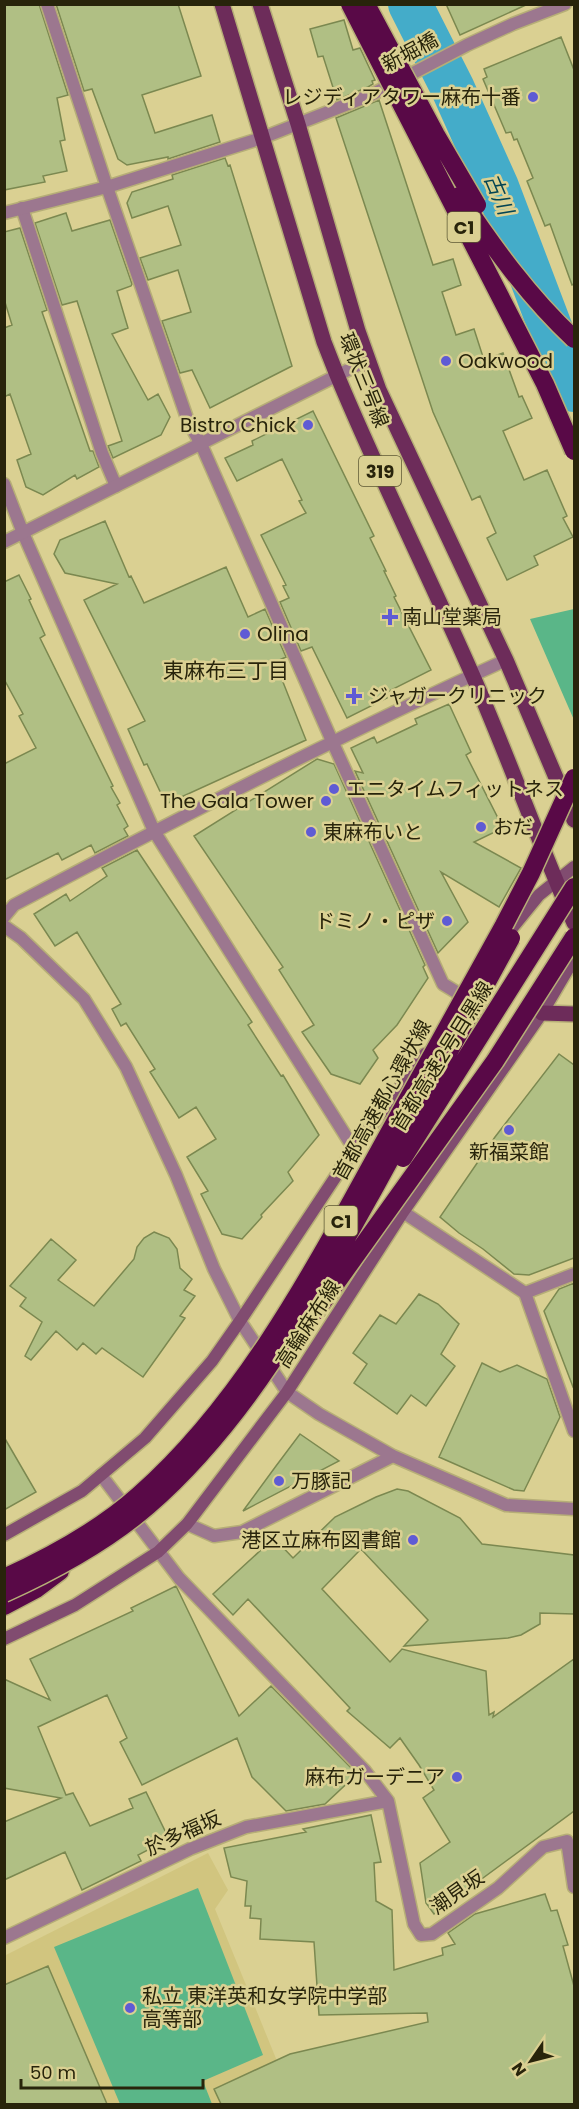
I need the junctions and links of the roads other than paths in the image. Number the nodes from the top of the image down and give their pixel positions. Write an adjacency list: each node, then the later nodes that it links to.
1 (47, 4): 9 (street)
2 (222, 4): 8 (main road, 環状三号線 / 319)
3 (260, 4): 7 (main road, 環状三号線 / 319)
4 (351, 4): 13 (highway, bridge); 18 (highway, C1, bridge)
5 (365, 4): 12 (highway, bridge); 16 (highway, C1, bridge)
6 (565, 4): 7 (street, 新堀橋, bridge)
7 (298, 124): 8 (street, 新堀橋); 14 (main road, 環状三号線 / 319)
8 (262, 138): 9 (street, 新堀橋); 15 (main road, 環状三号線 / 319)
9 (106, 187): 10 (street, 新堀橋); 17 (street)
10 (22, 208): 11 (street, 新堀橋); 20 (street)
11 (4, 213)
12 (574, 326)
13 (574, 339)
14 (368, 360): 15 (street); 23 (main road, 環状三号線 / 319)
15 (337, 375): 17 (street); 24 (main road, 環状三号線 / 319)
16 (574, 423)
17 (201, 444): 20 (street); 25 (street)
18 (574, 451)
19 (4, 484): 21 (street)
20 (116, 486): 21 (street)
21 (22, 533): 22 (street); 29 (street)
22 (4, 542)
23 (506, 660): 24 (street); 28 (main road, 環状三号線 / 319)
24 (473, 675): 25 (street); 31 (main road, 環状三号線 / 319)
25 (332, 741): 29 (street); 38 (street)
26 (574, 778): 51 (highway, 首都高速都心環状線 / C1, bridge)
27 (574, 807): 47 (highway, 首都高速都心環状線 / C1, bridge)
28 (574, 820)
29 (154, 831): 33 (street); 41 (street)
30 (574, 867): 31 (main road)
31 (555, 881): 34 (main road, 環状三号線 / 319); 38 (main road)
32 (574, 887): 51 (highway, 首都高速2号目黒線, bridge)
33 (4, 916)
34 (574, 923)
35 (4, 926): 45 (street)
36 (574, 938): 47 (highway, 首都高速2号目黒線, bridge)
37 (574, 959): 39 (main road, 高輪麻布線)
38 (466, 998): 41 (main road)
39 (542, 1013): 40 (main road); 42 (main road, 高輪麻布線)
40 (574, 1014)
41 (354, 1149): 45 (main road)
42 (403, 1212): 44 (street); 46 (main road, 高輪麻布線)
43 (574, 1275): 44 (street)
44 (525, 1293): 48 (street)
45 (240, 1321): 46 (street); 50 (main road)
46 (287, 1392): 49 (street); 53 (main road, 高輪麻布線)
47 (238, 1410): 55 (highway, 首都高速都心環状線 / C1, bridge)
48 (574, 1431)
49 (393, 1456): 52 (street); 53 (street)
50 (101, 1475): 54 (main road); 56 (street)
51 (139, 1495): 57 (highway, 首都高速都心環状線 / C1, bridge)
52 (574, 1509)
53 (187, 1524): 56 (main road, 高輪麻布線)
54 (4, 1535)
55 (98, 1543): 58 (highway, 首都高速都心環状線 / C1, bridge); 59 (highway, bridge)
56 (158, 1552): 60 (main road, 高輪麻布線); 61 (street)
57 (4, 1578)
58 (4, 1593)
59 (4, 1606)
60 (4, 1640)
61 (388, 1801): 62 (street, 潮見坂); 64 (street, 於多福坂)
62 (571, 1840): 63 (street)
63 (574, 1887)
64 (4, 1938)

